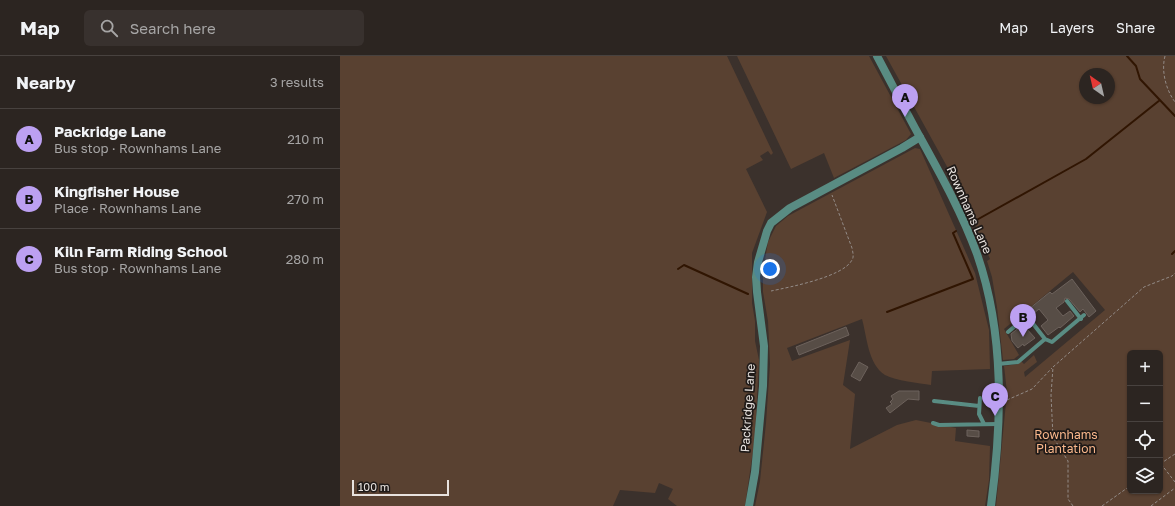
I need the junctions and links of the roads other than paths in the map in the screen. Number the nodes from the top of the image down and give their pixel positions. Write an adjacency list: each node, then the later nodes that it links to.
1 (877, 56): 2 (street, Rownhams Lane)
2 (920, 137): 6 (street, Rownhams Lane); 13 (street, Packridge Lane)
3 (1067, 301): 5 (lane)
4 (1008, 332): 5 (lane)
5 (1045, 339): 6 (lane)
6 (998, 364): 12 (street, Rownhams Lane)
7 (980, 398): 9 (lane)
8 (934, 401): 9 (lane)
9 (978, 406): 11 (lane)
10 (933, 424): 11 (lane)
11 (984, 424): 12 (lane)
12 (999, 424): 14 (street, Rownhams Lane)
13 (749, 506)
14 (991, 506)

